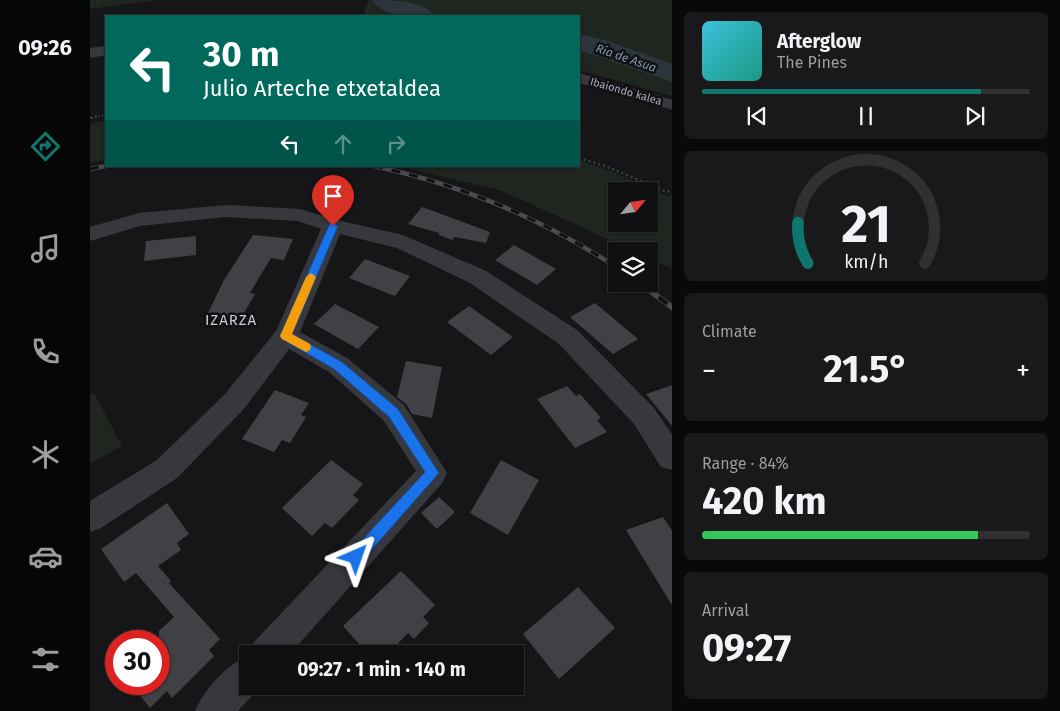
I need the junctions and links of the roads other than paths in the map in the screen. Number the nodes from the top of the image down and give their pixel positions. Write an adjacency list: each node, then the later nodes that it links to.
1 (105, 51): 2 (street)
2 (90, 53)
3 (580, 78): 4 (street, Ibaiondo kalea)
4 (672, 105)
5 (333, 226): 6 (street); 7 (street); 8 (street)
6 (90, 234)
7 (286, 336): 9 (street); 10 (street)
8 (671, 458)
9 (90, 518)
10 (274, 645)
11 (239, 684): 12 (street)
12 (213, 711)

